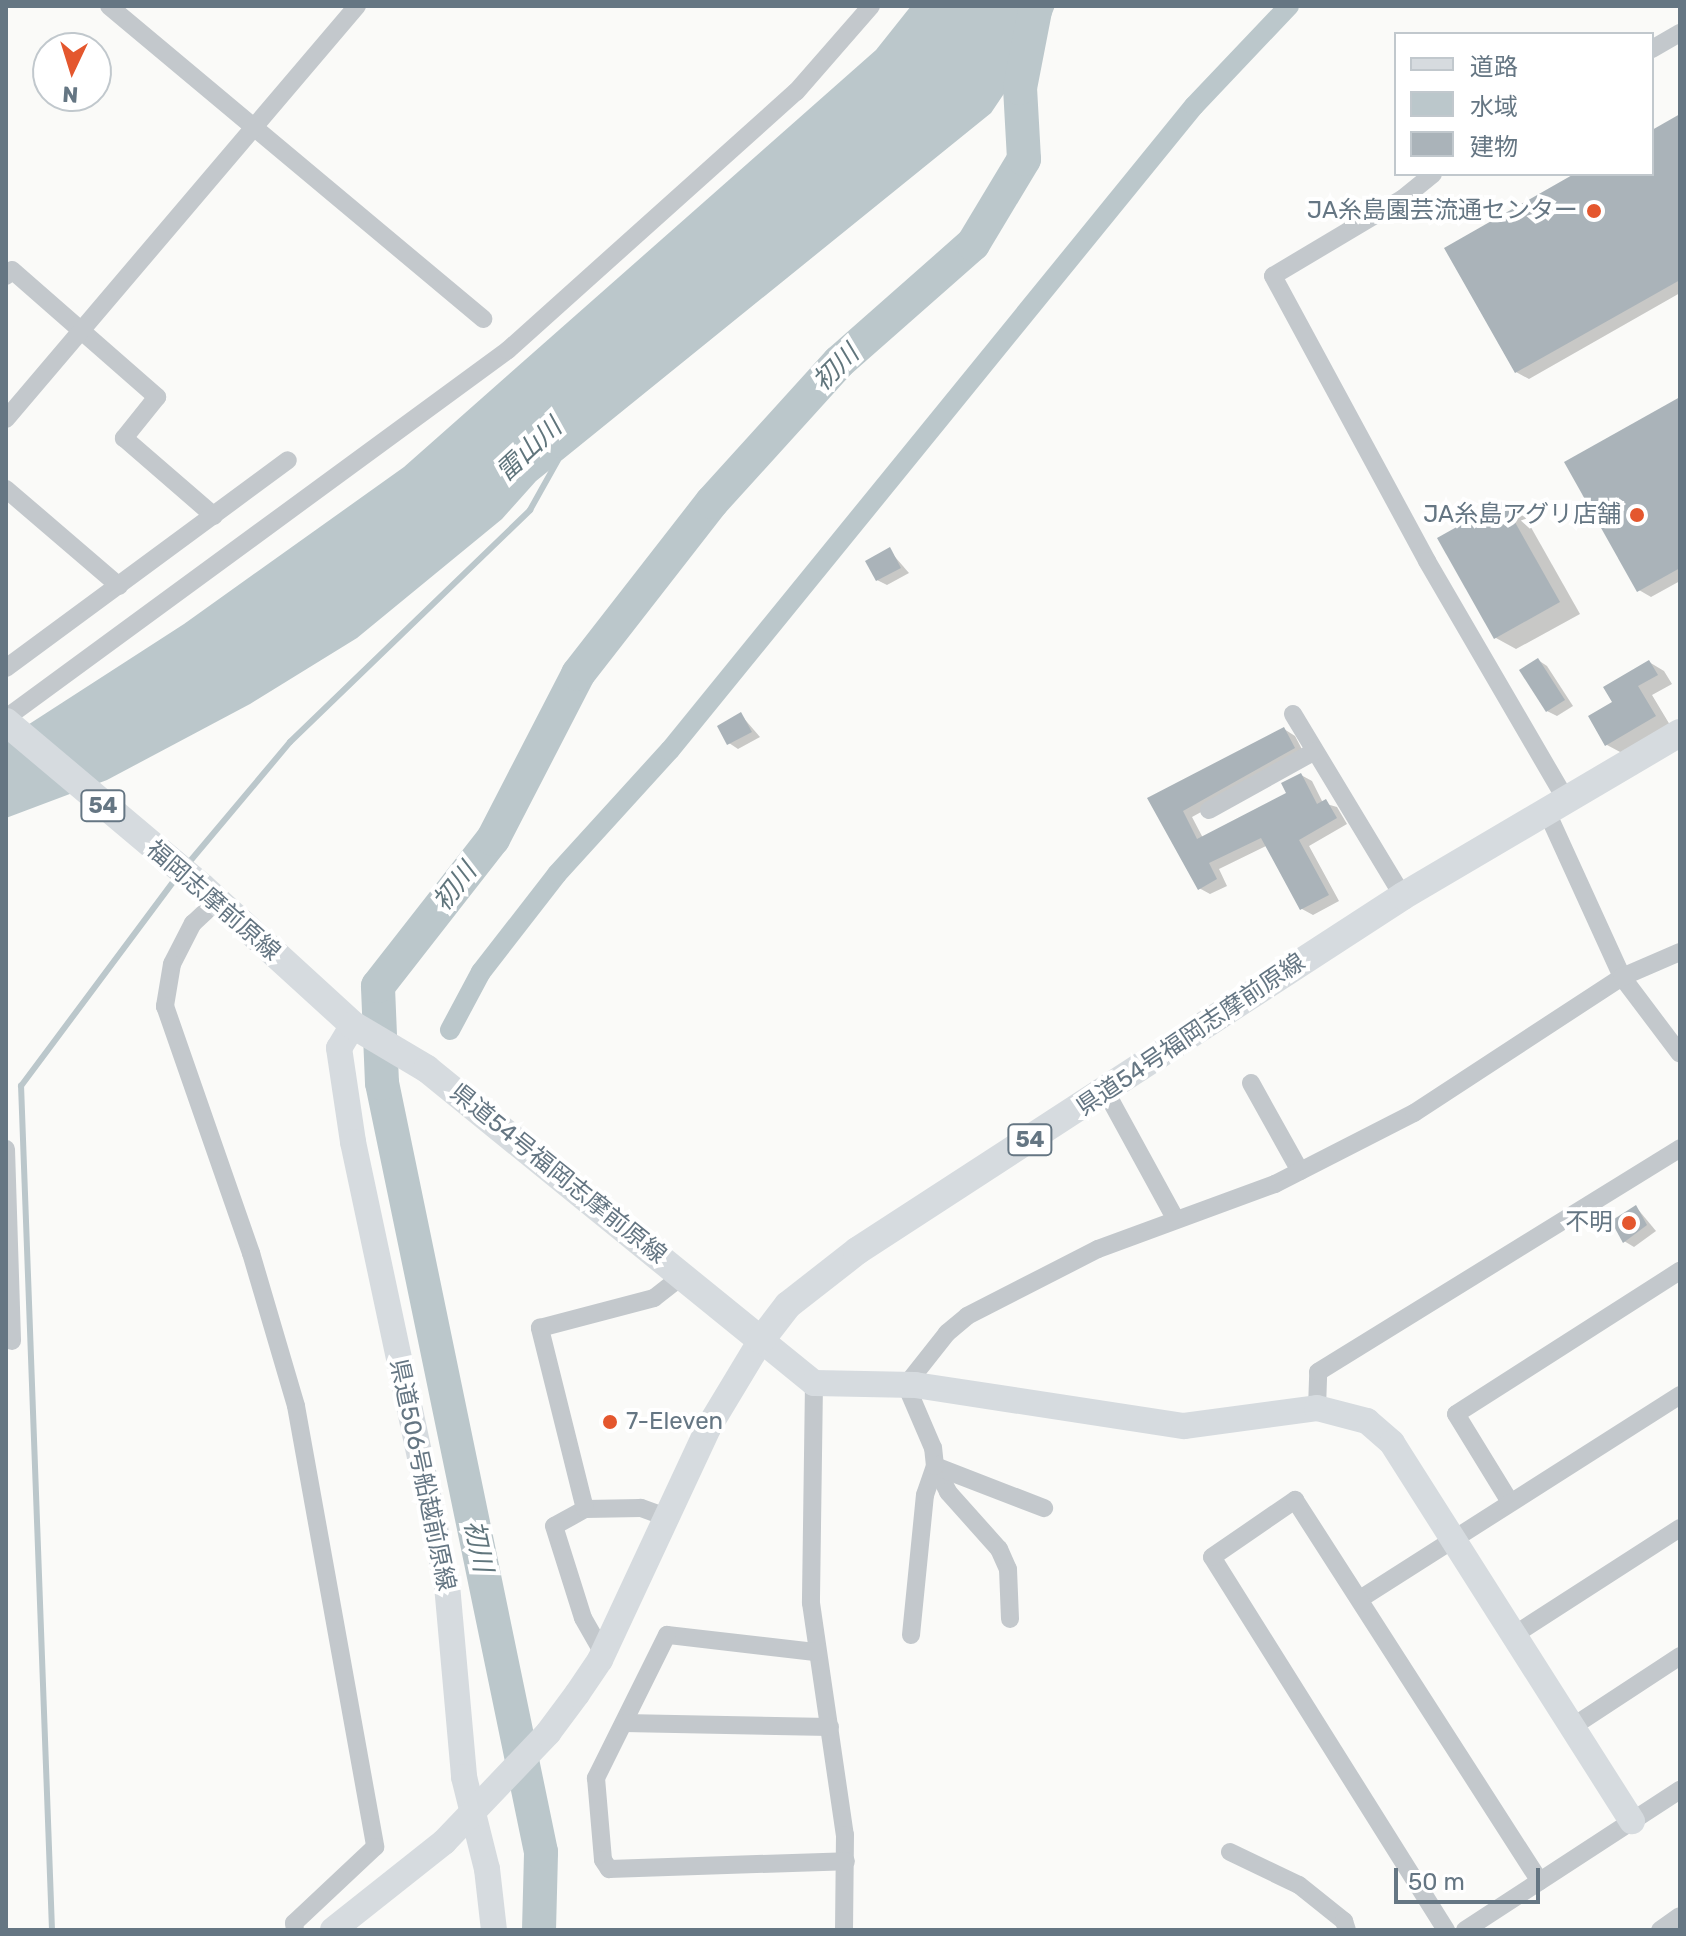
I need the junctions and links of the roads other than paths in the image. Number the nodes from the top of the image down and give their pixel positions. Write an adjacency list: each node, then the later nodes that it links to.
1 (109, 6): 6 (street)
2 (357, 6): 6 (street)
3 (871, 6): 18 (street)
4 (1680, 33): 5 (street)
5 (1654, 48)
6 (256, 131): 9 (street); 10 (street)
7 (1431, 176): 21 (street)
8 (6, 276): 10 (street)
9 (484, 319)
10 (80, 332): 11 (street); 14 (street)
11 (6, 419)
12 (288, 460): 14 (street)
13 (6, 489): 15 (street)
14 (214, 516): 15 (street)
15 (119, 586): 16 (street)
16 (6, 668)
17 (1293, 714): 20 (street)
18 (6, 720): 23 (main road, 福岡志摩前原線 / 54)
19 (1680, 733): 21 (main road, 県道54号福岡志摩前原線 / 54)
20 (1315, 751): 22 (street); 24 (street)
21 (1556, 804): 24 (main road, 県道54号福岡志摩前原線 / 54); 26 (street)
22 (1209, 810)
23 (210, 894): 27 (main road, 福岡志摩前原線 / 54); 68 (street)
24 (1403, 896): 31 (main road, 県道54号福岡志摩前原線 / 54)
25 (1680, 952): 26 (street)
26 (1622, 977): 28 (street); 34 (street)
27 (353, 1025): 29 (main road, 福岡志摩前原線 / 54); 62 (street, 県道506号船越前原線)
28 (1680, 1054)
29 (427, 1069): 37 (main road, 県道54号福岡志摩前原線 / 54)
30 (1251, 1083): 34 (street)
31 (1106, 1092): 35 (street); 38 (main road, 県道54号福岡志摩前原線 / 54)
32 (1680, 1148): 43 (street)
33 (6, 1149): 39 (street)
34 (1300, 1171): 35 (street)
35 (1175, 1218): 41 (street)
36 (1680, 1271): 45 (street)
37 (683, 1275): 38 (main road, 県道54号福岡志摩前原線 / 54); 47 (street)
38 (761, 1340): 40 (street); 48 (street)
39 (12, 1341)
40 (814, 1383): 41 (street); 55 (street)
41 (906, 1385): 43 (street); 44 (street)
42 (1680, 1395): 45 (street)
43 (1317, 1408): 50 (street)
44 (935, 1466): 46 (street); 52 (street); 53 (street)
45 (1510, 1502): 50 (street)
46 (1044, 1508)
47 (585, 1509): 48 (street); 56 (street)
48 (666, 1517): 56 (street)
49 (1680, 1528): 54 (street)
50 (1453, 1539): 51 (street); 54 (street)
51 (1360, 1599): 66 (street); 73 (street)
52 (1010, 1619)
53 (911, 1635)
54 (1514, 1635): 60 (street)
55 (815, 1652): 58 (street); 59 (street)
56 (601, 1656): 62 (street)
57 (1680, 1656): 60 (street)
58 (624, 1723): 59 (street); 65 (street)
59 (830, 1727): 65 (street)
60 (1572, 1727): 63 (street)
61 (1680, 1790): 63 (street)
62 (482, 1803): 69 (street); 70 (street, 県道506号船越前原線)
63 (1632, 1821): 66 (street)
64 (1230, 1852): 72 (street)
65 (846, 1861): 71 (street)
66 (1540, 1881): 74 (street)
67 (1680, 1916): 75 (street)
68 (295, 1930)
69 (333, 1930)
70 (494, 1930)
71 (844, 1930)
72 (1347, 1930)
73 (1446, 1930)
74 (1465, 1930)
75 (1660, 1930)

